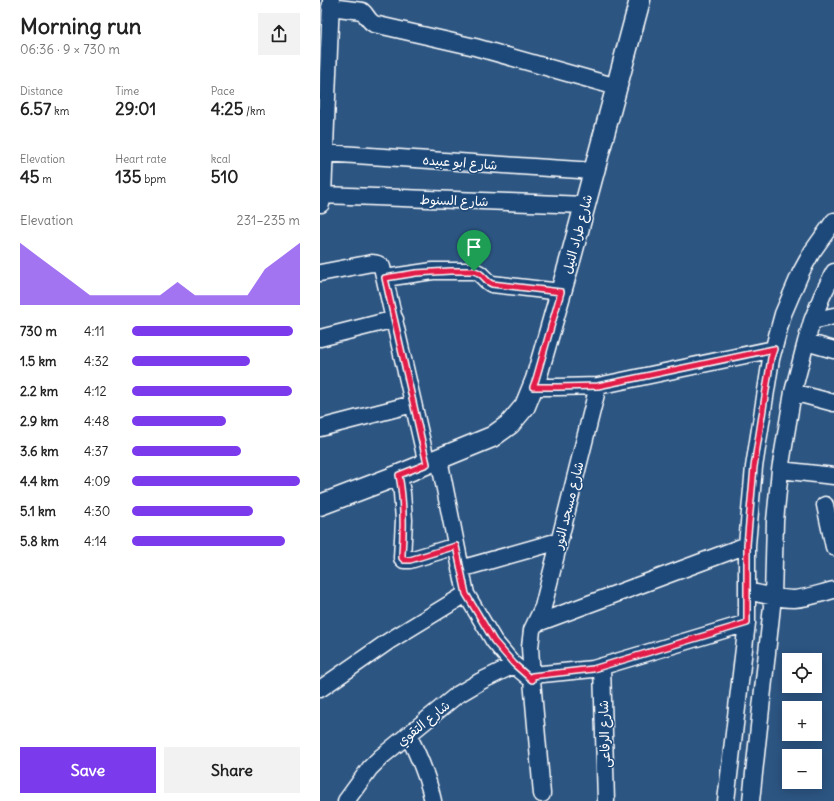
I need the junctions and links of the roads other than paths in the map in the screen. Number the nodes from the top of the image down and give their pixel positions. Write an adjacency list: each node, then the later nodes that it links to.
1 (640, 0): 4 (street, شارع طراد النيل)
2 (331, 4): 3 (street); 4 (street)
3 (324, 56): 5 (street)
4 (617, 87): 6 (street, شارع طراد النيل)
5 (325, 153): 6 (street, شارع ابو عبيده); 7 (street)
6 (594, 170): 9 (street, شارع طراد النيل)
7 (322, 174): 8 (street)
8 (322, 200): 9 (street, شارع السنوط)
9 (585, 205): 14 (street, شارع طراد النيل)
10 (834, 221): 20 (street)
11 (834, 272): 17 (street)
12 (320, 273): 13 (street)
13 (385, 278): 14 (street); 16 (street)
14 (561, 292): 23 (street, شارع طراد النيل)
15 (834, 316): 17 (street)
16 (394, 319): 18 (street); 26 (street)
17 (812, 321): 19 (street)
18 (320, 338)
19 (806, 342): 21 (street); 24 (street)
20 (774, 349): 22 (street); 35 (street)
21 (834, 350)
22 (598, 386): 23 (street); 34 (street, شارع مسجد النور)
23 (533, 387): 28 (street, شارع طراد النيل)
24 (794, 392): 25 (street); 29 (street)
25 (834, 403)
26 (413, 404): 27 (street); 28 (street)
27 (320, 428)
28 (433, 461): 30 (street, شارع طراد النيل); 36 (street)
29 (780, 470): 31 (street); 42 (street)
30 (399, 475): 32 (street, شارع طراد النيل); 36 (street)
31 (834, 476)
32 (320, 505)
33 (825, 505): 37 (street)
34 (560, 541): 38 (street); 44 (street, شارع مسجد النور)
35 (747, 545): 40 (street); 44 (street)
36 (456, 546): 38 (street)
37 (834, 547)
38 (460, 569): 41 (street)
39 (834, 590): 42 (street)
40 (747, 591): 42 (street); 43 (street)
41 (466, 594): 45 (street); 48 (street)
42 (773, 597): 55 (street)
43 (747, 623): 46 (street); 54 (street)
44 (535, 624): 47 (street, شارع مسجد النور)
45 (514, 664): 47 (street); 49 (street, شارع التقوي)
46 (602, 667): 47 (street); 53 (street, شارع الرفاعى)
47 (532, 678): 50 (street, شارع مسجد النور)
48 (320, 689)
49 (408, 735): 51 (street, شارع التقوي); 52 (street)
50 (542, 794)
51 (346, 801)
52 (433, 801)
53 (606, 801)
54 (726, 801)
55 (751, 801)

